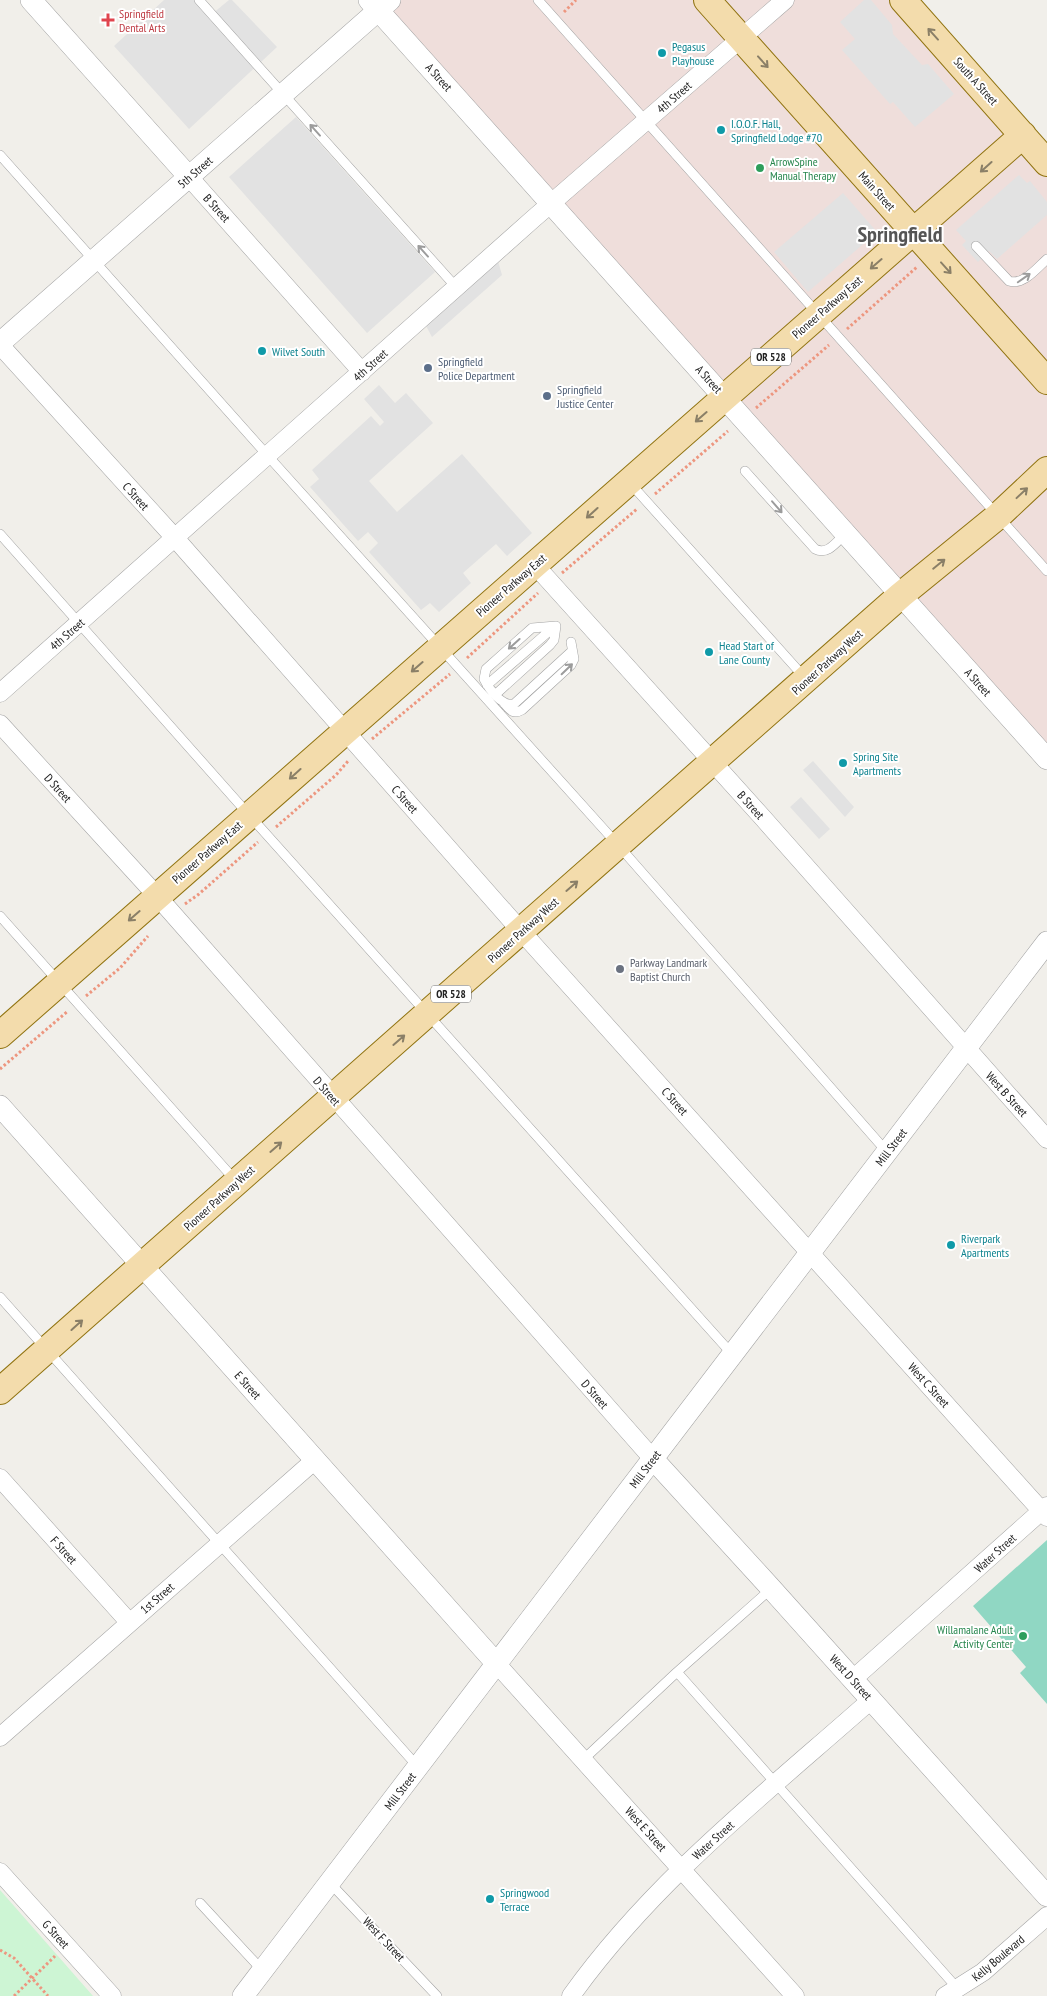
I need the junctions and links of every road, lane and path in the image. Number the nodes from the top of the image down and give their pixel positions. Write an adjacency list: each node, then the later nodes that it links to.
1 (31, 0): 14 (street, B Street)
2 (199, 0): 9 (lane)
3 (538, 0): 10 (lane)
4 (707, 0): 8 (main road, Main Street)
5 (785, 0): 8 (street, 4th Street)
6 (903, 0): 11 (main road, South A Street, one-way to 6)
7 (379, 3): 9 (street, 5th Street); 15 (street, A Street)
8 (742, 38): 10 (street, 4th Street); 16 (main road, Main Street, one-way to 16)
9 (283, 95): 14 (street, 5th Street); 20 (lane, one-way to 9)
10 (646, 120): 15 (street, 4th Street); 21 (lane)
11 (1023, 134): 13 (main road, South A Street); 16 (main road, Pioneer Parkway East / OR 528, one-way to 16)
12 (0, 155): 19 (lane)
13 (1047, 163)
14 (189, 177): 19 (street, 5th Street); 23 (street, B Street)
15 (551, 203): 20 (street, 4th Street); 25 (street, A Street)
16 (913, 232): 21 (main road, Pioneer Parkway East / OR 528, one-way to 21); 24 (main road, Main Street, one-way to 24)
17 (976, 246): 18 (lane, one-way to 18)
18 (1047, 259)
19 (95, 260): 22 (street, 5th Street); 26 (lane)
20 (456, 287): 23 (street, 4th Street)
21 (819, 314): 25 (main road, Pioneer Parkway East / OR 528); 30 (lane)
22 (0, 344): 33 (street, C Street)
23 (362, 372): 26 (street, 4th Street)
24 (1047, 381)
25 (725, 397): 29 (main road, Pioneer Parkway East / OR 528, one-way to 29); 31 (street, A Street)
26 (268, 456): 33 (street, 4th Street); 39 (lane)
27 (1047, 470): 30 (main road, Pioneer Parkway West / OR 528, one-way to 27)
28 (745, 471): 31 (lane, one-way to 31)
29 (628, 481): 34 (main road, Pioneer Parkway East / OR 528, one-way to 34); 41 (lane)
30 (998, 516): 35 (lane); 36 (main road, Pioneer Parkway West / OR 528, one-way to 30)
31 (846, 533): 36 (street, A Street)
32 (0, 534): 37 (lane)
33 (175, 538): 37 (street, 4th Street); 46 (street, C Street)
34 (534, 564): 39 (main road, Pioneer Parkway East / OR 528); 48 (street, B Street)
35 (1047, 571)
36 (901, 595): 41 (main road, Pioneer Parkway West / OR 528); 47 (street, A Street)
37 (79, 623): 43 (street, 4th Street); 49 (lane)
38 (556, 626): 42 (lane); 42 (lane, one-way to 42); 44 (lane)
39 (440, 647): 46 (main road, Pioneer Parkway East / OR 528, one-way to 46); 50 (lane)
40 (571, 647): 44 (lane, one-way to 40)
41 (807, 680): 48 (main road, Pioneer Parkway West / OR 528)
42 (487, 685): 44 (lane)
43 (0, 693)
44 (496, 694)
45 (0, 724): 51 (street, D Street)
46 (344, 731): 49 (main road, Pioneer Parkway East / OR 528, one-way to 49); 53 (street, C Street)
47 (1047, 759)
48 (712, 763): 50 (main road, Pioneer Parkway West / OR 528); 58 (street, B Street)
49 (249, 815): 51 (main road, Pioneer Parkway East / OR 528); 56 (lane)
50 (618, 845): 53 (main road, Pioneer Parkway West / OR 528, one-way to 50); 62 (lane)
51 (157, 896): 55 (main road, Pioneer Parkway East / OR 528, one-way to 55); 59 (street, D Street)
52 (0, 916): 55 (lane)
53 (521, 930): 56 (main road, Pioneer Parkway West / OR 528); 64 (street, C Street)
54 (1047, 942): 58 (street, Mill Street)
55 (59, 983): 57 (main road, Pioneer Parkway East / OR 528); 63 (lane)
56 (429, 1014): 59 (main road, Pioneer Parkway West / OR 528, one-way to 56); 68 (lane)
57 (0, 1035)
58 (966, 1048): 61 (street, West B Street); 62 (street, Mill Street)
59 (333, 1098): 63 (main road, Pioneer Parkway West / OR 528, one-way to 59); 70 (street, D Street)
60 (0, 1106): 65 (street, E Street)
61 (1047, 1139)
62 (887, 1152): 64 (street, Mill Street)
63 (237, 1182): 65 (main road, Pioneer Parkway West / OR 528)
64 (810, 1253): 68 (street, Mill Street); 73 (street, West C Street)
65 (142, 1267): 67 (main road, Pioneer Parkway West / OR 528, one-way to 65); 71 (street, E Street)
66 (0, 1297): 67 (lane)
67 (48, 1350): 69 (main road, Pioneer Parkway West / OR 528); 74 (lane)
68 (732, 1354): 70 (street, Mill Street)
69 (0, 1391)
70 (653, 1459): 75 (street, West D Street); 77 (street, Mill Street)
71 (316, 1460): 74 (street, 1st Street); 77 (street, E Street)
72 (0, 1478): 76 (street, F Street)
73 (1045, 1511): 79 (street, Water Street)
74 (220, 1543): 76 (street, 1st Street); 83 (lane)
75 (772, 1588): 78 (lane); 79 (street, West D Street)
76 (129, 1622): 81 (street, 1st Street)
77 (496, 1663): 82 (street, West E Street); 83 (street, Mill Street)
78 (677, 1672): 82 (lane); 84 (lane)
79 (853, 1679): 80 (street, West D Street)
80 (871, 1700): 84 (street, Water Street); 88 (street, West D Street)
81 (0, 1737)
82 (584, 1760): 85 (street, West E Street)
83 (418, 1768): 87 (street, Mill Street)
84 (776, 1784): 85 (street, Water Street); 95 (lane)
85 (681, 1869): 101 (street, Water Street); 102 (street, West E Street)
86 (0, 1872): 91 (street, G Street)
87 (330, 1883): 93 (street, Mill Street); 100 (lane, West F Street)
88 (1047, 1896)
89 (200, 1903): 93 (lane)
90 (1047, 1916): 95 (street, Kelly Boulevard)
91 (66, 1945): 94 (path); 98 (street, G Street)
92 (0, 1950): 94 (path)
93 (263, 1970): 99 (street, Mill Street)
94 (32, 1978): 96 (path); 97 (path)
95 (952, 1992)
96 (14, 1996)
97 (48, 1996)
98 (112, 1996)
99 (243, 1996)
100 (437, 1996)
101 (571, 1996)
102 (795, 1996)

